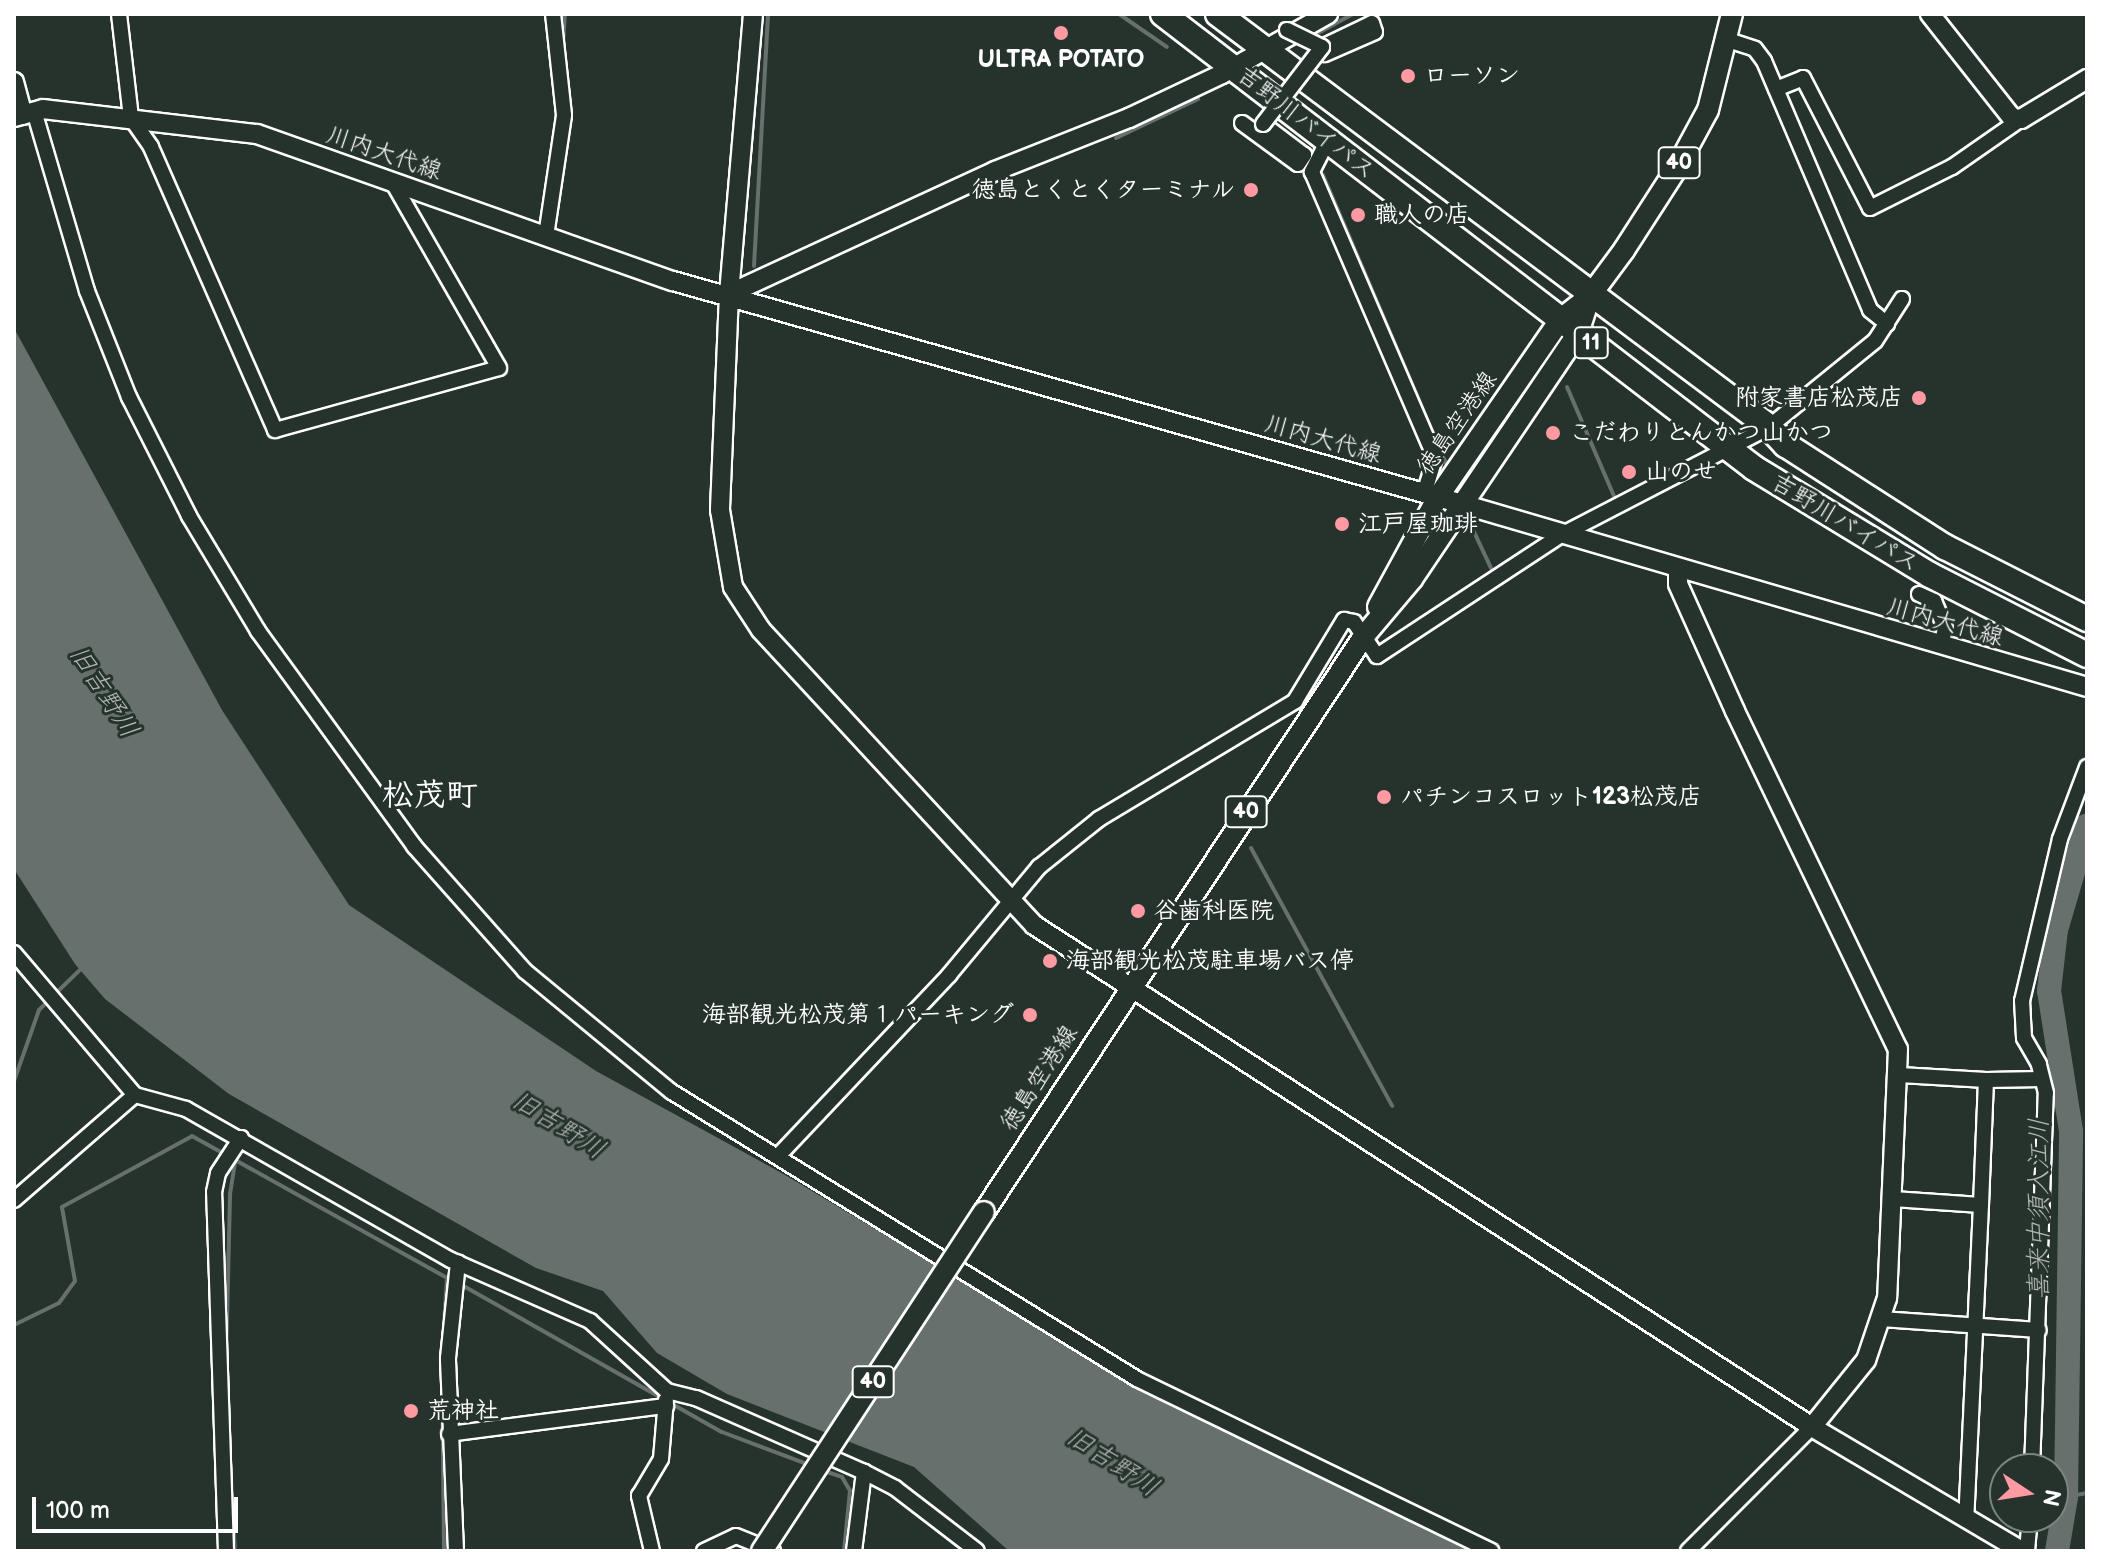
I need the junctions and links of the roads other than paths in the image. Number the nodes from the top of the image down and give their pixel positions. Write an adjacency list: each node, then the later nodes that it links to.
1 (119, 14): 17 (street)
2 (553, 14): 22 (street)
3 (753, 14): 23 (street)
4 (1218, 14): 11 (highway, 吉野川バイパス / 11)
5 (1328, 14): 11 (street)
6 (1732, 14): 10 (main road, 徳島空港線 / 40)
7 (1930, 14): 18 (street)
8 (1156, 16): 12 (highway, 吉野川バイパス / 11)
9 (1287, 30): 19 (street, bridge)
10 (1728, 40): 15 (street); 24 (main road, 徳島空港線 / 40)
11 (1265, 48): 12 (street); 24 (highway, 吉野川バイパス / 11)
12 (1234, 67): 20 (highway, 吉野川バイパス / 11); 23 (street)
13 (2087, 79): 18 (street)
14 (14, 82): 16 (street)
15 (1776, 89): 18 (street); 26 (street)
16 (23, 114): 17 (street, 川内大代線); 49 (street)
17 (131, 118): 21 (street, 川内大代線); 21 (street)
18 (2021, 119)
19 (1242, 123)
20 (1328, 140): 27 (highway, 吉野川バイパス / 11); 30 (street)
21 (392, 181): 22 (street, 川内大代線)
22 (546, 236): 23 (street, 川内大代線)
23 (729, 294): 30 (street, 川内大代線); 41 (street)
24 (1590, 296): 27 (main road, 徳島空港線 / 40); 28 (highway, 吉野川バイパス / 11)
25 (1902, 299): 26 (street)
26 (1887, 324): 28 (street)
27 (1569, 326): 29 (highway, 吉野川バイパス / 11); 30 (main road, 徳島空港線 / 40); 31 (main road, 徳島空港線 / 40)
28 (1769, 427): 29 (street); 35 (highway, 吉野川バイパス / 11)
29 (1726, 448): 32 (street); 38 (highway, 吉野川バイパス / 11)
30 (1431, 495): 31 (street, 川内大代線); 36 (main road, 徳島空港線 / 40)
31 (1461, 503): 32 (street, 川内大代線); 36 (main road, 徳島空港線 / 40)
32 (1563, 534): 33 (street, 川内大代線); 36 (street)
33 (1678, 571): 37 (street, 川内大代線); 44 (street)
34 (1919, 594): 37 (street)
35 (2087, 619)
36 (1364, 636): 41 (street); 43 (main road, 徳島空港線 / 40)
37 (1941, 645): 39 (street, 川内大代線)
38 (2087, 655)
39 (2087, 687)
40 (2087, 767): 45 (street)
41 (1008, 901): 43 (street); 49 (street)
42 (14, 953): 47 (street)
43 (1127, 989): 58 (street); 67 (main road, 徳島空港線 / 40, bridge)
44 (1900, 1075): 46 (street); 50 (street)
45 (2042, 1079): 46 (street); 56 (street)
46 (1986, 1080): 52 (street)
47 (135, 1095): 48 (street); 51 (street)
48 (241, 1138): 53 (street); 63 (street)
49 (779, 1155): 71 (street)
50 (1893, 1199): 52 (street); 54 (street)
51 (14, 1200)
52 (1981, 1205): 55 (street)
53 (458, 1263): 57 (street); 59 (street)
54 (1881, 1319): 55 (street); 58 (street)
55 (1976, 1329): 56 (street); 62 (street)
56 (2039, 1330): 60 (street)
57 (666, 1398): 59 (street); 61 (street); 65 (street)
58 (1812, 1427): 62 (street); 72 (street)
59 (449, 1434): 64 (street)
60 (2033, 1453)
61 (864, 1472): 69 (street); 70 (street)
62 (1966, 1519): 73 (street)
63 (226, 1551)
64 (456, 1551)
65 (652, 1551)
66 (704, 1551): 68 (street)
67 (762, 1551)
68 (773, 1551)
69 (854, 1551)
70 (977, 1551)
71 (1492, 1551)
72 (1688, 1551)
73 (2024, 1551)

